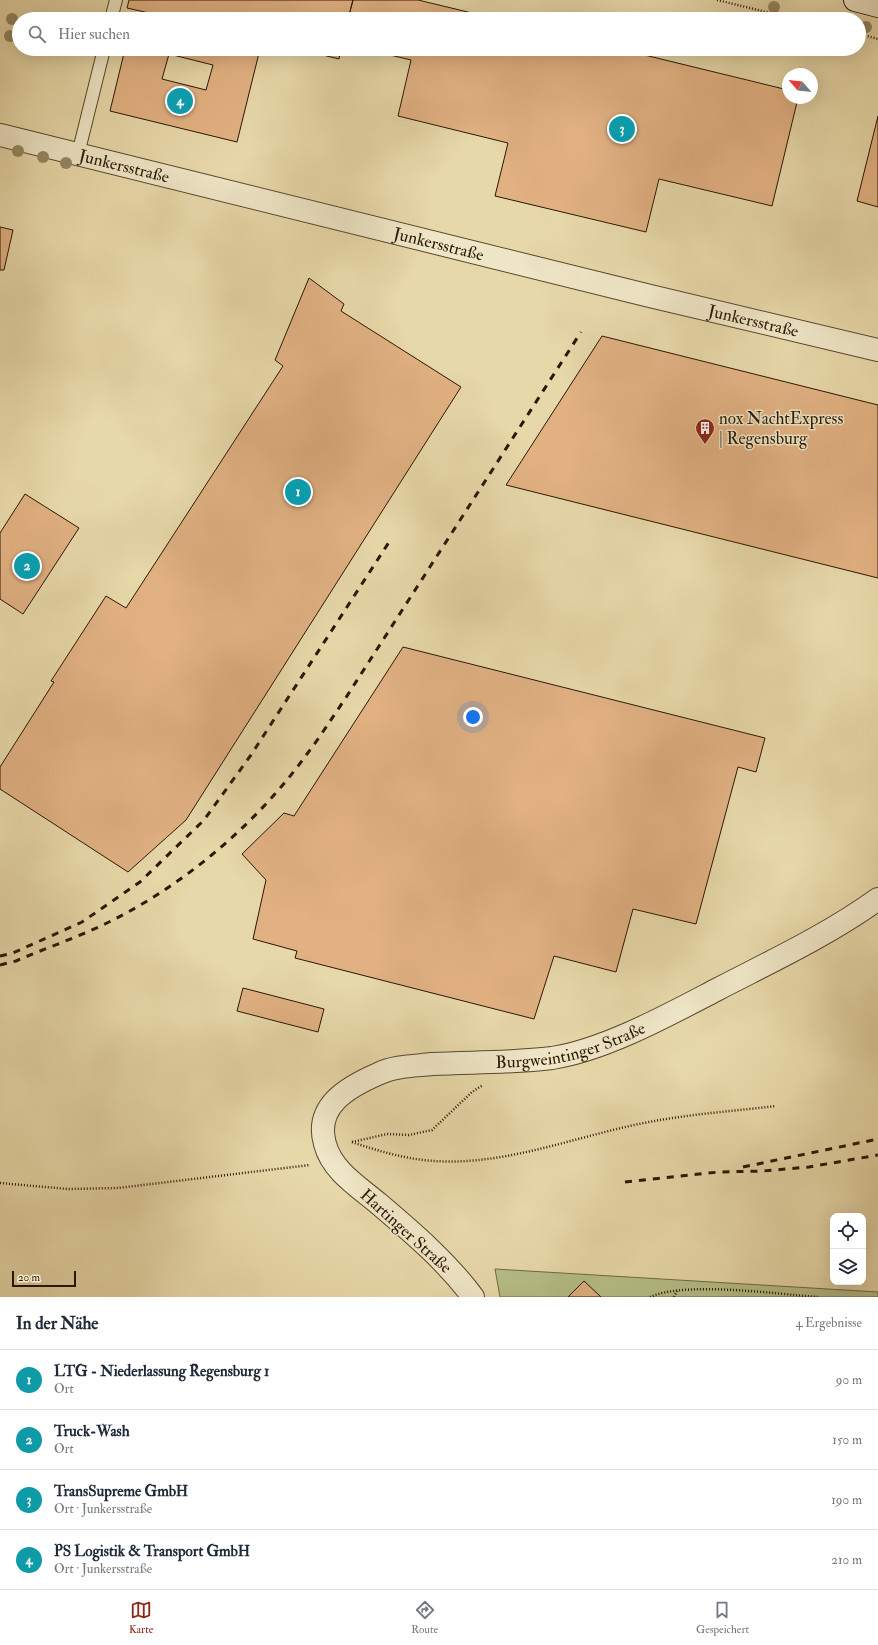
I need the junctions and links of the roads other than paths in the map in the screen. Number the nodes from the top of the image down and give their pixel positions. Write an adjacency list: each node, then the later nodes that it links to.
1 (116, 0): 4 (lane)
2 (855, 0): 3 (street)
3 (878, 6)
4 (113, 12)
5 (102, 56): 7 (lane)
6 (0, 135): 7 (street, Junkersstraße)
7 (78, 154): 8 (street, Junkersstraße)
8 (878, 350)
9 (878, 899): 10 (street, Burgweintinger Straße)
10 (354, 1184): 11 (street, Hartinger Straße)
11 (473, 1297)

